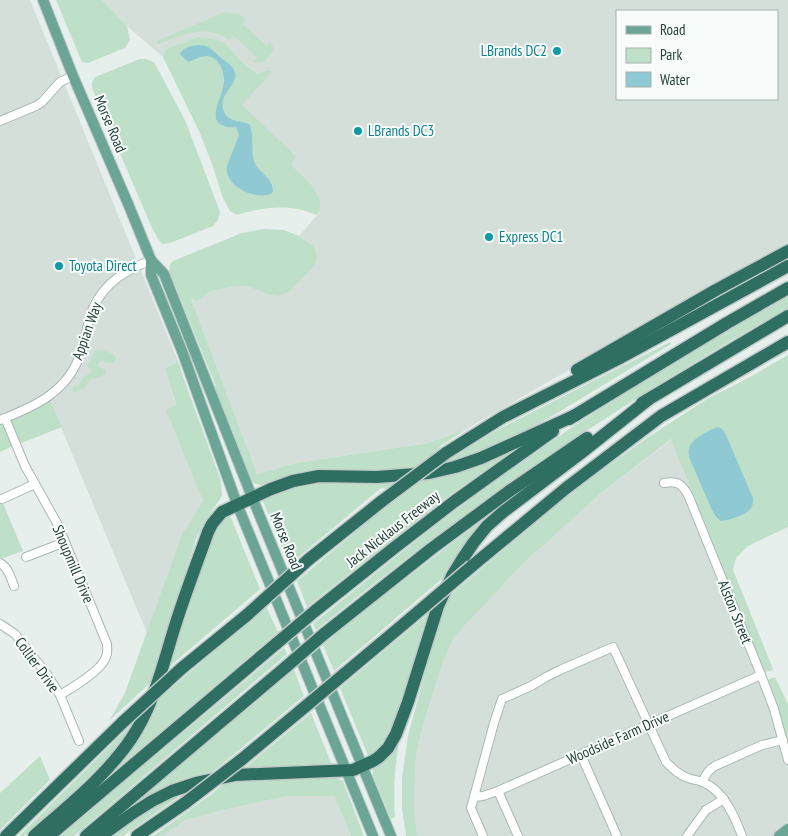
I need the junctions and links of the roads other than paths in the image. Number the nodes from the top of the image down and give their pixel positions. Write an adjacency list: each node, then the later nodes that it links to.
1 (42, 0): 2 (main road, Morse Road)
2 (73, 76): 3 (street); 5 (main road, Morse Road)
3 (0, 121)
4 (788, 251): 14 (highway)
5 (151, 260): 15 (street, Appian Way); 18 (main road, Morse Road); 20 (main road, Morse Road)
6 (788, 266): 14 (highway)
7 (788, 288): 13 (highway, Jack Nicklaus Freeway)
8 (788, 316): 12 (highway)
9 (788, 342): 11 (highway)
10 (788, 346): 11 (highway)
11 (752, 363): 45 (highway, bridge)
12 (649, 399): 33 (highway); 43 (highway, bridge)
13 (576, 415): 18 (highway); 42 (highway, Jack Nicklaus Freeway, bridge)
14 (503, 417): 40 (highway, bridge)
15 (3, 419): 17 (street, Shoupmill Drive)
16 (664, 483): 26 (street, Alston Street)
17 (35, 484): 19 (street); 21 (street, Shoupmill Drive)
18 (252, 498): 20 (highway); 33 (main road, Morse Road)
19 (2, 499)
20 (237, 504): 34 (main road, Morse Road); 41 (highway)
21 (65, 542): 22 (street); 27 (street, Shoupmill Drive)
22 (26, 557)
23 (0, 563): 24 (street)
24 (14, 586)
25 (0, 624): 27 (street, Collier Drive)
26 (761, 675): 28 (street, Woodside Farm Drive); 29 (street, Alston Street)
27 (60, 695): 30 (street, Collier Drive)
28 (648, 725): 31 (street, Woodside Farm Drive); 35 (street); 37 (street)
29 (783, 740): 32 (street, Alston Street); 35 (street)
30 (78, 741)
31 (581, 755): 36 (street, Woodside Farm Drive); 50 (street)
32 (788, 760)
33 (361, 766): 34 (highway); 47 (main road, Morse Road)
34 (346, 770): 44 (highway); 46 (main road, Morse Road)
35 (702, 782): 38 (street)
36 (498, 792): 37 (street, Woodside Farm Drive); 49 (street)
37 (474, 797): 48 (street)
38 (724, 799): 51 (street); 52 (street)
39 (788, 829): 53 (main road)
40 (6, 836)
41 (34, 836)
42 (49, 836)
43 (86, 836)
44 (101, 836)
45 (138, 836)
46 (373, 836)
47 (390, 836)
48 (483, 836)
49 (518, 836)
50 (617, 836)
51 (687, 836)
52 (742, 836)
53 (779, 836)

